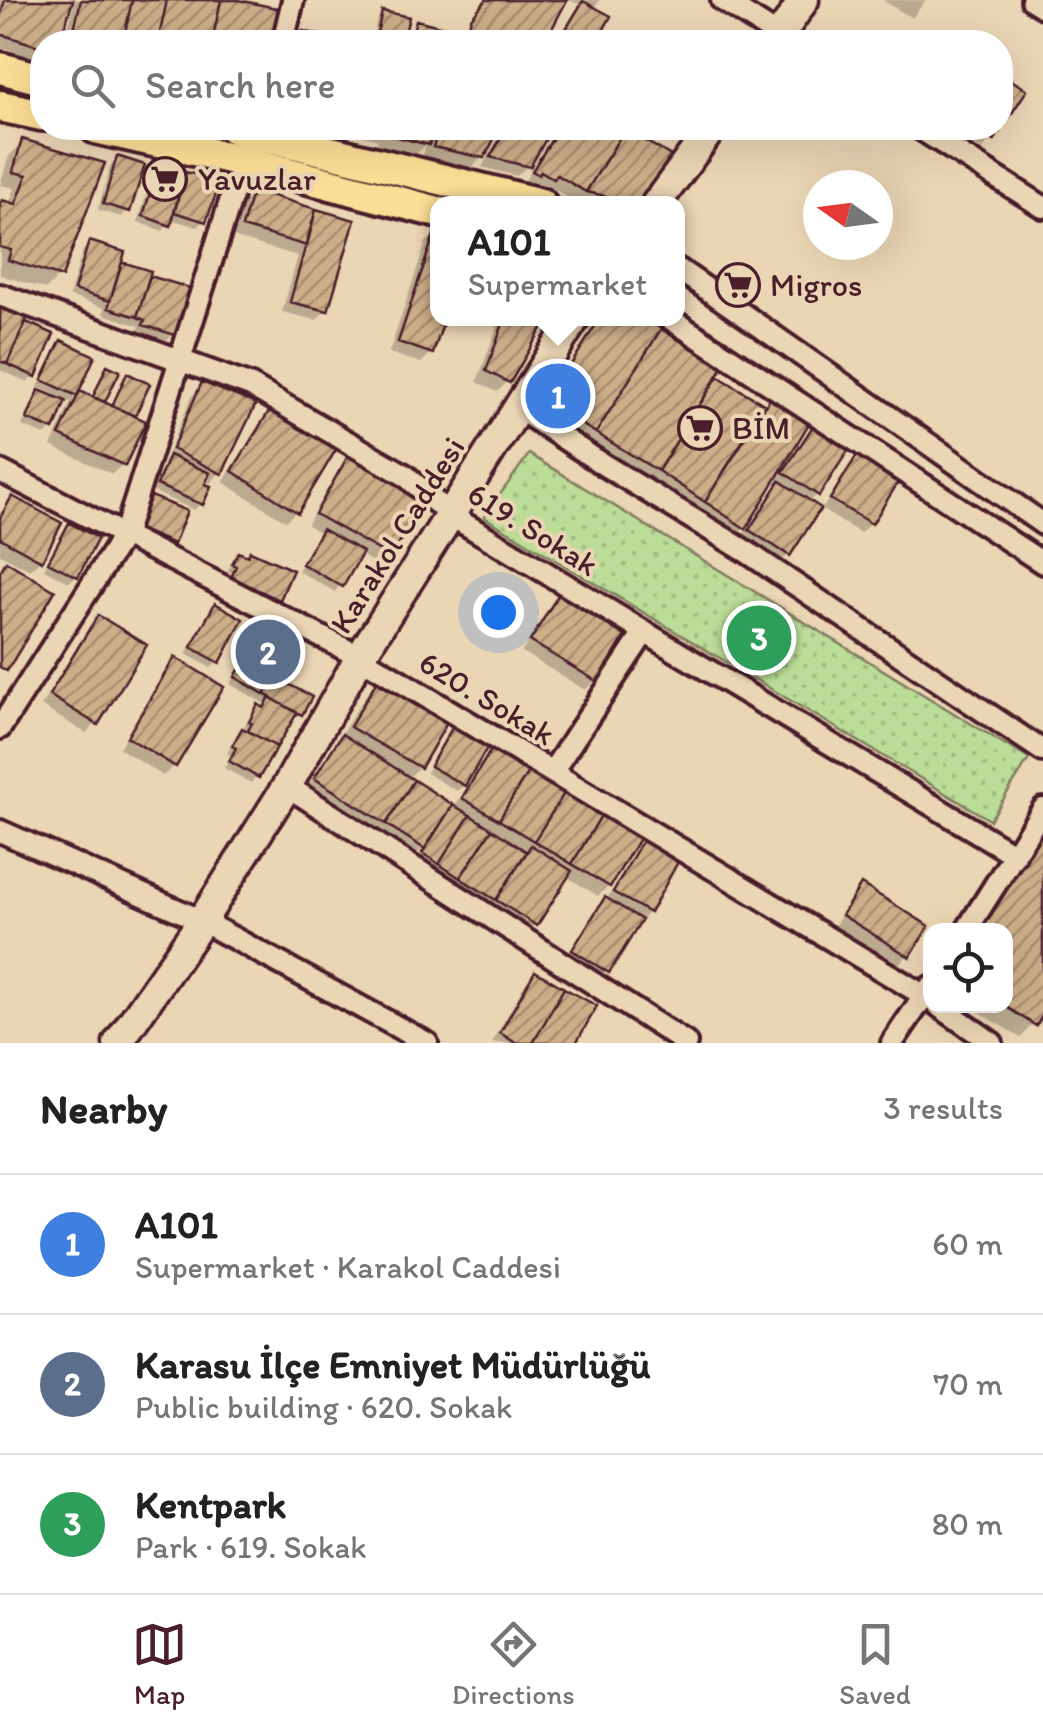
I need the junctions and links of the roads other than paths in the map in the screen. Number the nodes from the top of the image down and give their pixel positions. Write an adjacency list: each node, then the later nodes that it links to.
1 (293, 0): 6 (street)
2 (722, 0): 7 (street)
3 (804, 0): 8 (main road)
4 (1032, 0): 5 (street)
5 (1043, 7)
6 (286, 30)
7 (765, 30)
8 (787, 30)
9 (0, 68): 10 (main road)
10 (30, 76)
11 (0, 106): 12 (main road)
12 (30, 113)
13 (149, 140): 17 (main road)
14 (293, 140): 18 (main road)
15 (703, 140): 19 (main road)
16 (938, 140): 20 (street)
17 (243, 161): 21 (main road); 26 (street)
18 (510, 196)
19 (662, 196)
20 (1043, 207)
21 (430, 210)
22 (685, 275): 30 (street)
23 (0, 295): 26 (street, 619. Sokak)
24 (571, 326): 27 (main road, Karakol Caddesi)
25 (682, 326): 32 (street)
26 (182, 359): 29 (street, 619. Sokak); 31 (street)
27 (519, 409): 29 (main road, Karakol Caddesi); 37 (street)
28 (0, 471): 31 (street, 620. Sokak)
29 (450, 514): 33 (street, 619. Sokak); 34 (main road, Karakol Caddesi)
30 (1043, 524)
31 (125, 533): 34 (street, 620. Sokak); 35 (street)
32 (1043, 563)
33 (644, 633): 38 (street); 42 (street, 619. Sokak)
34 (360, 657): 38 (street, 620. Sokak); 39 (main road, Karakol Caddesi)
35 (8, 701): 36 (street)
36 (0, 728)
37 (1043, 751)
38 (552, 772): 45 (street, 620. Sokak)
39 (287, 786): 43 (main road, Karakol Caddesi); 50 (street)
40 (1043, 809): 42 (street)
41 (0, 831): 43 (street)
42 (1015, 854): 44 (street)
43 (202, 921): 48 (main road, Karakol Caddesi); 49 (street)
44 (971, 923)
45 (923, 992)
46 (923, 1006): 51 (street)
47 (952, 1013): 52 (street, 620. Sokak)
48 (118, 1043)
49 (428, 1043)
50 (686, 1043)
51 (892, 1043)
52 (992, 1043)

